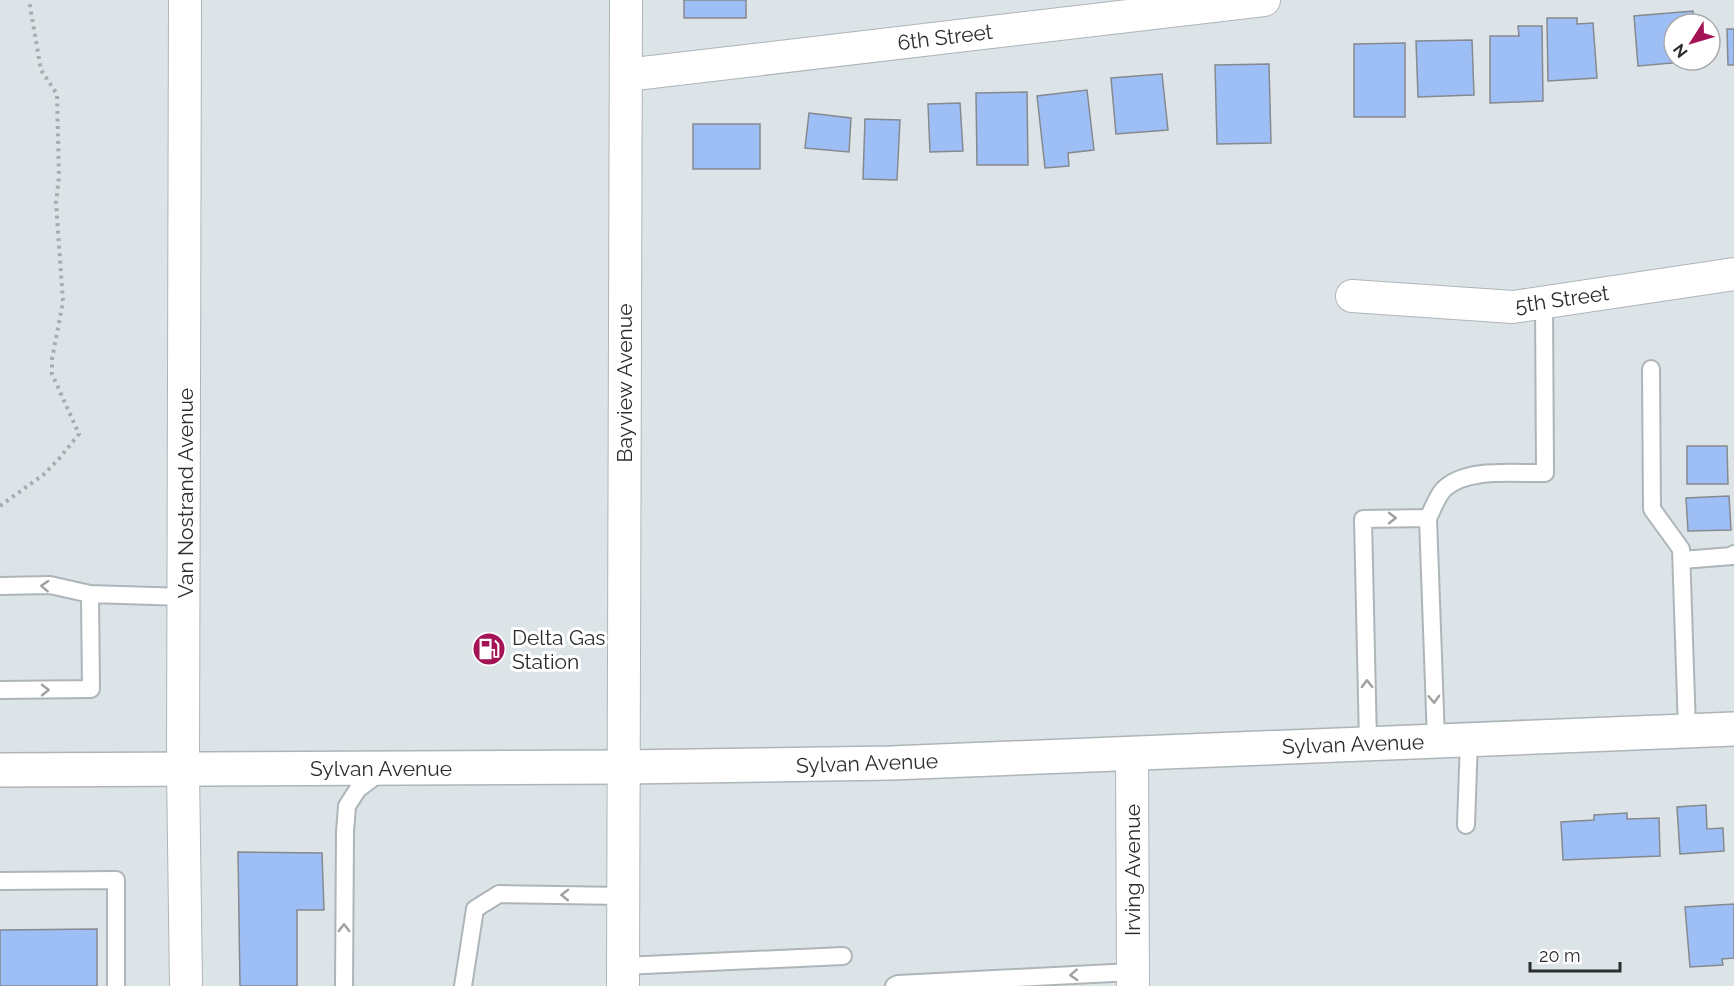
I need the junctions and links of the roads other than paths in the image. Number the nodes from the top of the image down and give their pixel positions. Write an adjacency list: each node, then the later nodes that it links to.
1 (185, 0): 14 (street, Van Nostrand Avenue)
2 (626, 0): 4 (street, Bayview Avenue)
3 (1264, 0): 4 (street, 6th Street)
4 (626, 75): 22 (street, Bayview Avenue)
5 (1734, 274): 7 (street, 5th Street)
6 (1353, 296): 7 (street, 5th Street)
7 (1544, 302): 9 (lane)
8 (1651, 369): 11 (lane)
9 (1428, 518): 19 (lane, one-way to 19); 20 (lane, one-way to 9)
10 (1734, 554): 11 (lane)
11 (1682, 560): 17 (lane)
12 (0, 586): 13 (lane, one-way to 12)
13 (90, 594): 14 (lane); 15 (lane, one-way to 13)
14 (185, 597): 25 (street, Van Nostrand Avenue)
15 (0, 690)
16 (1734, 729): 17 (main road, Sylvan Avenue)
17 (1687, 730): 18 (main road, Sylvan Avenue)
18 (1469, 739): 19 (main road, Sylvan Avenue); 26 (lane)
19 (1436, 740): 20 (main road, Sylvan Avenue)
20 (1368, 743): 21 (main road, Sylvan Avenue)
21 (1132, 753): 22 (main road, Sylvan Avenue); 31 (street, Irving Avenue)
22 (623, 766): 23 (main road, Sylvan Avenue); 28 (street, Bayview Avenue)
23 (386, 768): 25 (main road, Sylvan Avenue); 34 (lane, one-way to 23)
24 (0, 770): 25 (main road, Sylvan Avenue)
25 (183, 770): 33 (street, Van Nostrand Avenue)
26 (1466, 825)
27 (0, 881): 32 (lane)
28 (623, 896): 30 (street, Bayview Avenue); 35 (lane, one-way to 35)
29 (843, 956): 30 (lane)
30 (623, 976)
31 (1133, 979): 36 (lane, one-way to 36)
32 (116, 986)
33 (186, 986)
34 (344, 986)
35 (463, 986)
36 (894, 986)

